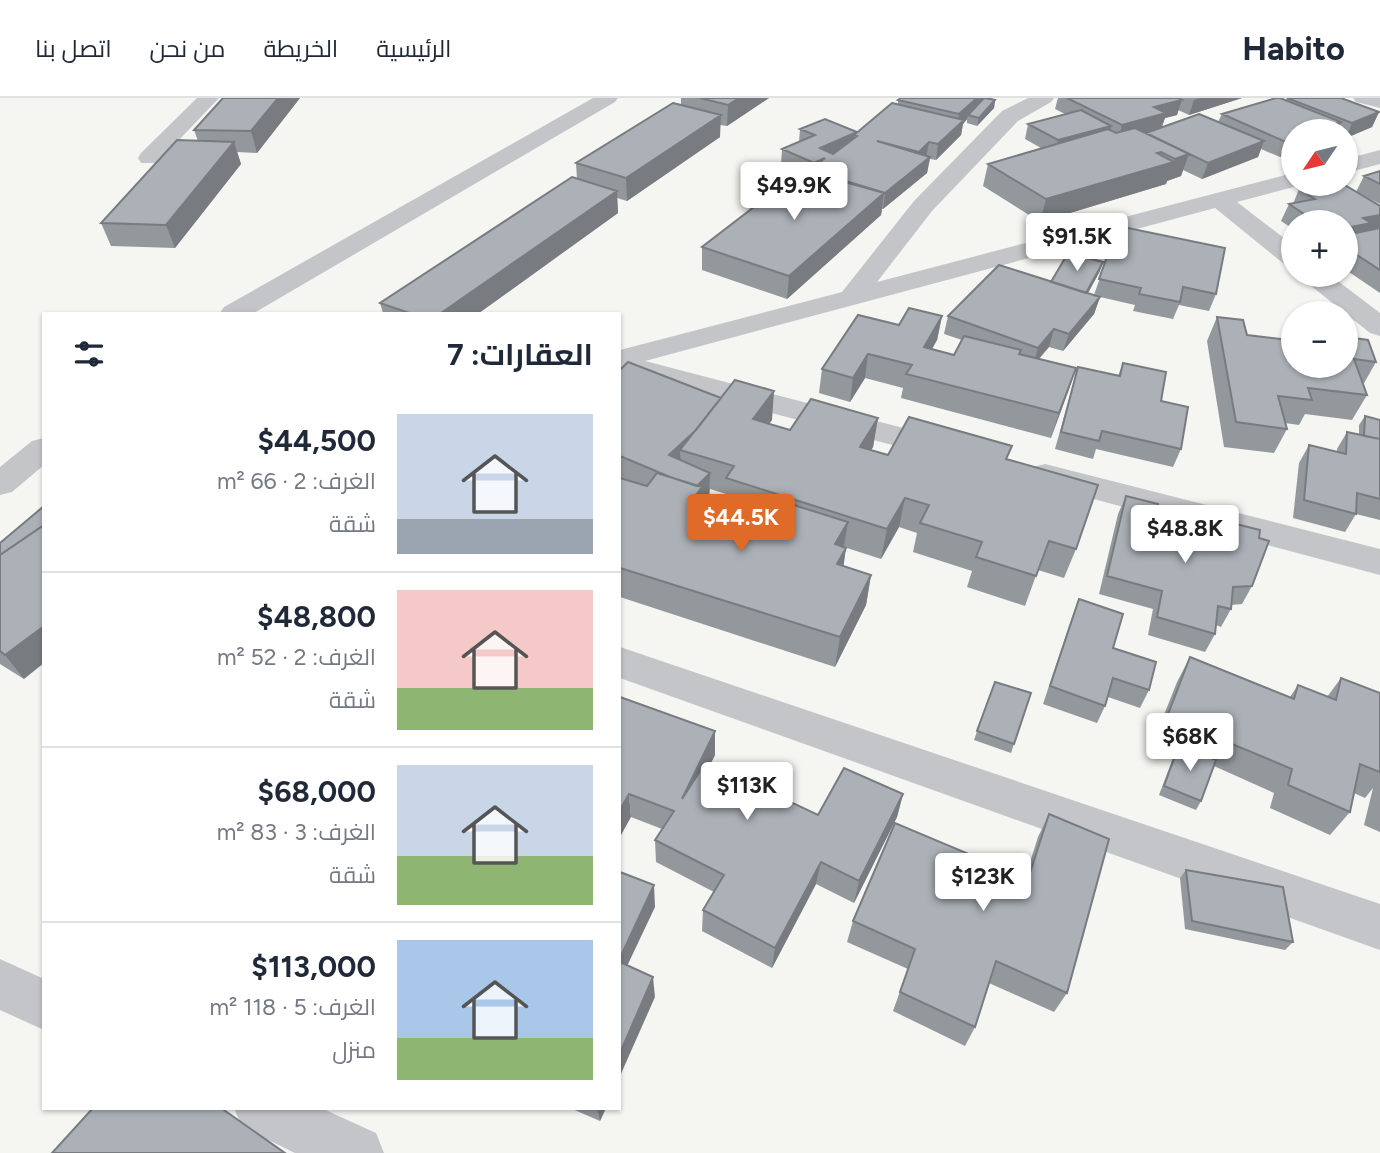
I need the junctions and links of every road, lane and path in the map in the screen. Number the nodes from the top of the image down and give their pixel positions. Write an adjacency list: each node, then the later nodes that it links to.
1 (209, 98): 7 (street)
2 (608, 98): 14 (street)
3 (1044, 98): 13 (street)
4 (1363, 98): 5 (street)
5 (1380, 102)
6 (1380, 157): 8 (street)
7 (149, 158)
8 (1358, 163)
9 (1281, 183): 10 (street)
10 (1218, 199): 11 (street); 13 (street)
11 (1281, 249)
12 (1329, 287): 16 (street)
13 (852, 297): 17 (street)
14 (273, 304): 15 (street)
15 (238, 312)
16 (1380, 327)
17 (621, 361)
18 (621, 361): 20 (street)
19 (42, 450): 22 (street)
20 (980, 458)
21 (1020, 468): 23 (street)
22 (0, 484)
23 (1380, 562)
24 (621, 662): 25 (street)
25 (1380, 927)
26 (0, 984): 27 (street)
27 (42, 1004)
28 (265, 1110): 29 (street)
29 (356, 1153)

